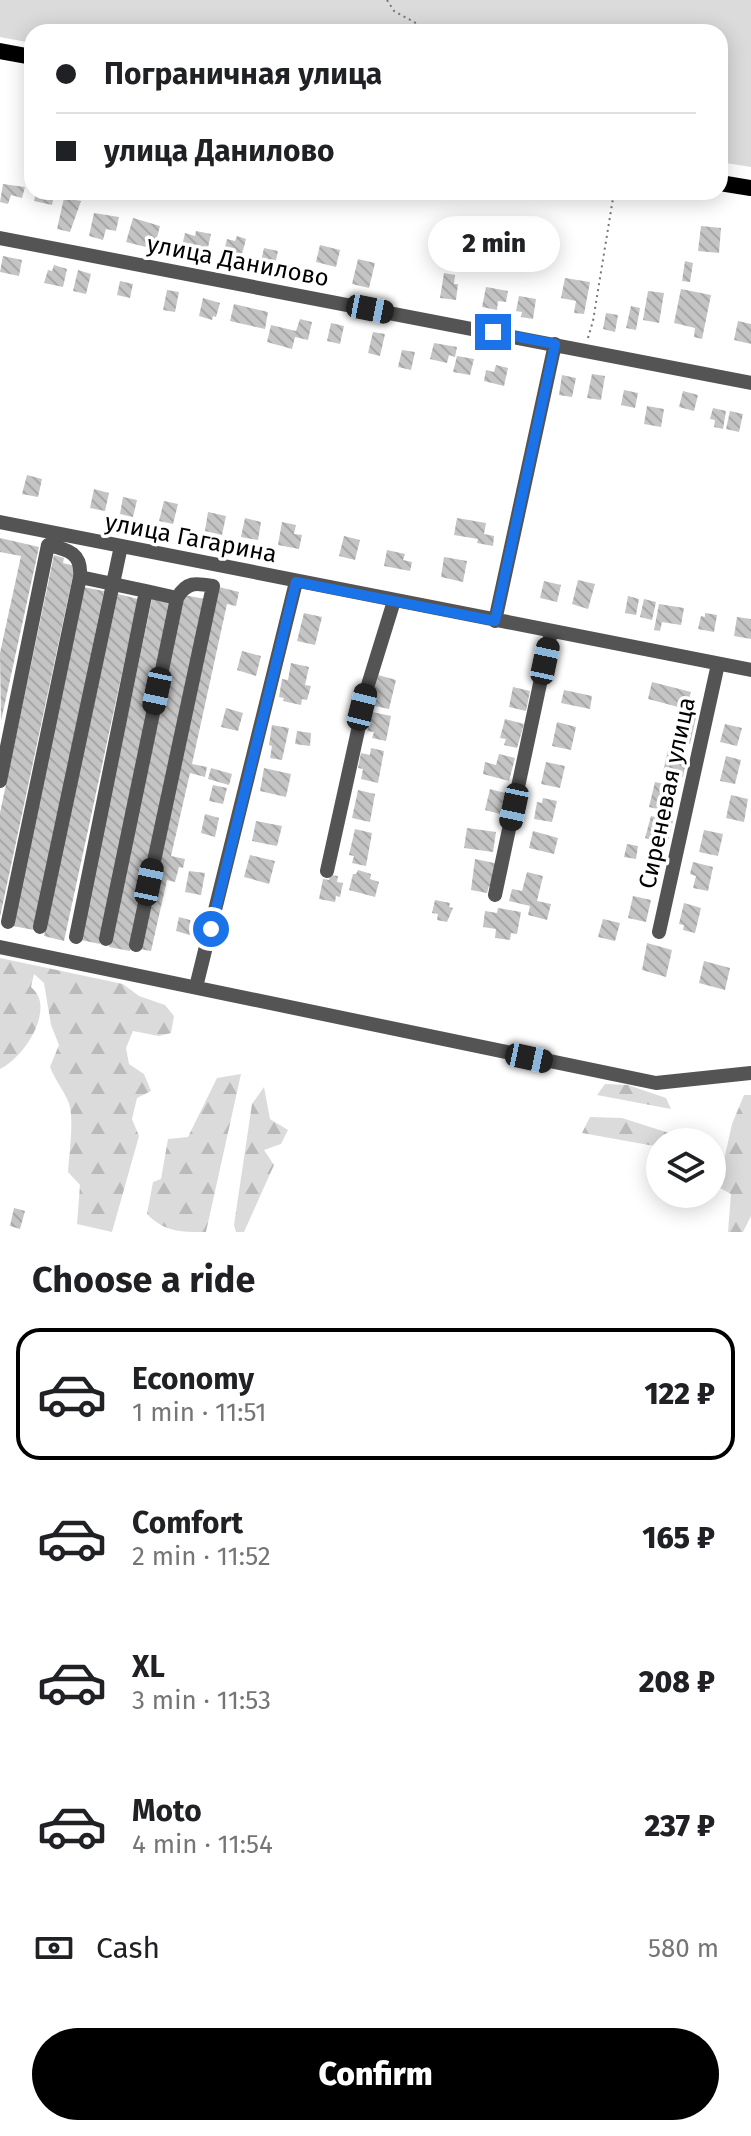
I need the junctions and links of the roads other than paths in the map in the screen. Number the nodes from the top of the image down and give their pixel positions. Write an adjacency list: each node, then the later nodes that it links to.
1 (0, 51): 2 (main road)
2 (24, 56)
3 (728, 184): 4 (main road)
4 (751, 188)
5 (0, 238): 6 (street, улица Данилово)
6 (555, 344): 7 (street, улица Данилово); 16 (street)
7 (751, 383)
8 (0, 522): 9 (street, улица Гагарина)
9 (121, 546): 11 (street, улица Гагарина); 12 (street)
10 (80, 577): 12 (street); 20 (street); 23 (street)
11 (296, 582): 15 (street, улица Гагарина); 30 (street)
12 (113, 584): 13 (street); 24 (street)
13 (146, 591): 14 (street); 26 (street)
14 (177, 598): 27 (street); 28 (street)
15 (394, 601): 16 (street, улица Гагарина); 21 (street)
16 (495, 621): 17 (street, улица Гагарина)
17 (551, 632): 18 (street, улица Гагарина); 22 (street)
18 (718, 664): 19 (street, улица Гагарина); 25 (street, Сиреневая улица)
19 (751, 670)
20 (0, 781)
21 (327, 871)
22 (495, 895)
23 (8, 922)
24 (40, 927)
25 (659, 932)
26 (76, 937)
27 (106, 939)
28 (136, 945)
29 (0, 947): 30 (street)
30 (196, 987): 31 (street)
31 (751, 1073)

